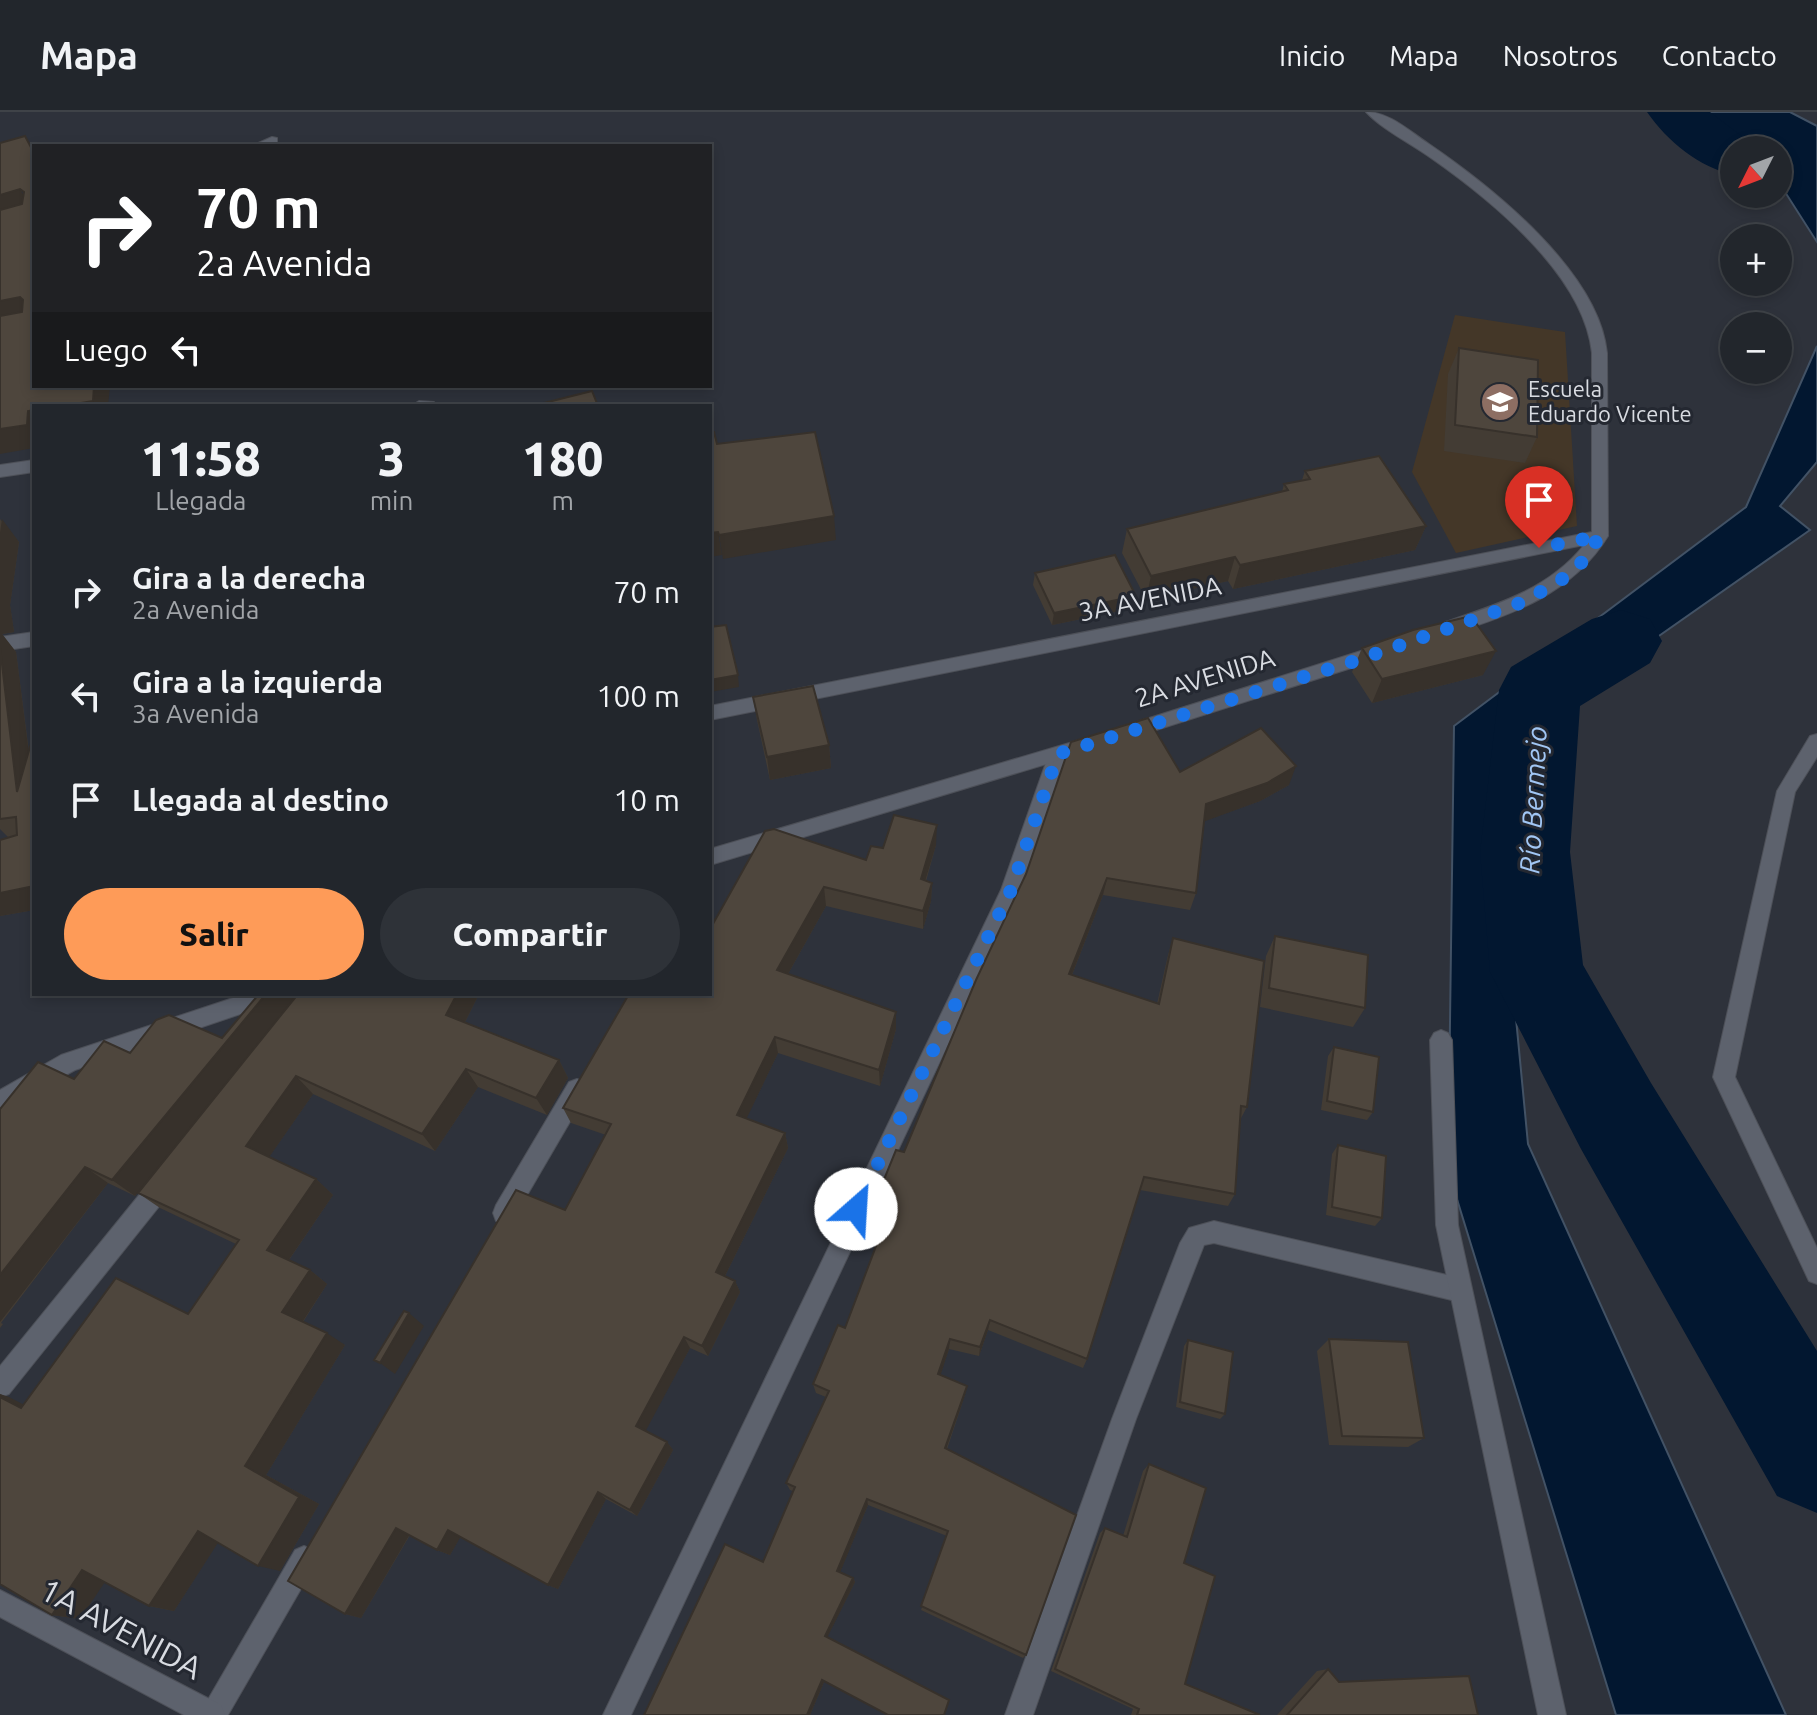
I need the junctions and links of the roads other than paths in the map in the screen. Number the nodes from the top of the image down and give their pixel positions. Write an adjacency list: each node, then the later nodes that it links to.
1 (1372, 112): 6 (street)
2 (272, 141): 3 (street)
3 (264, 144)
4 (32, 466): 5 (street)
5 (0, 471)
6 (1600, 536): 7 (street); 11 (street, 3A AVENIDA)
7 (1433, 634)
8 (32, 639): 9 (street)
9 (0, 644)
10 (1403, 644): 13 (street, 2A AVENIDA)
11 (712, 713)
12 (1817, 741): 21 (street)
13 (1058, 754): 14 (street, 2A AVENIDA); 27 (street)
14 (712, 857)
15 (267, 996): 18 (street)
16 (1441, 1040): 22 (street)
17 (592, 1062): 20 (street)
18 (0, 1101)
19 (178, 1165): 23 (street)
20 (490, 1239)
21 (1817, 1273)
22 (1460, 1290): 28 (street); 29 (street)
23 (0, 1385)
24 (316, 1538): 26 (street)
25 (0, 1603): 26 (street, 1A AVENIDA)
26 (212, 1715)
27 (617, 1715)
28 (1019, 1715)
29 (1552, 1715)

